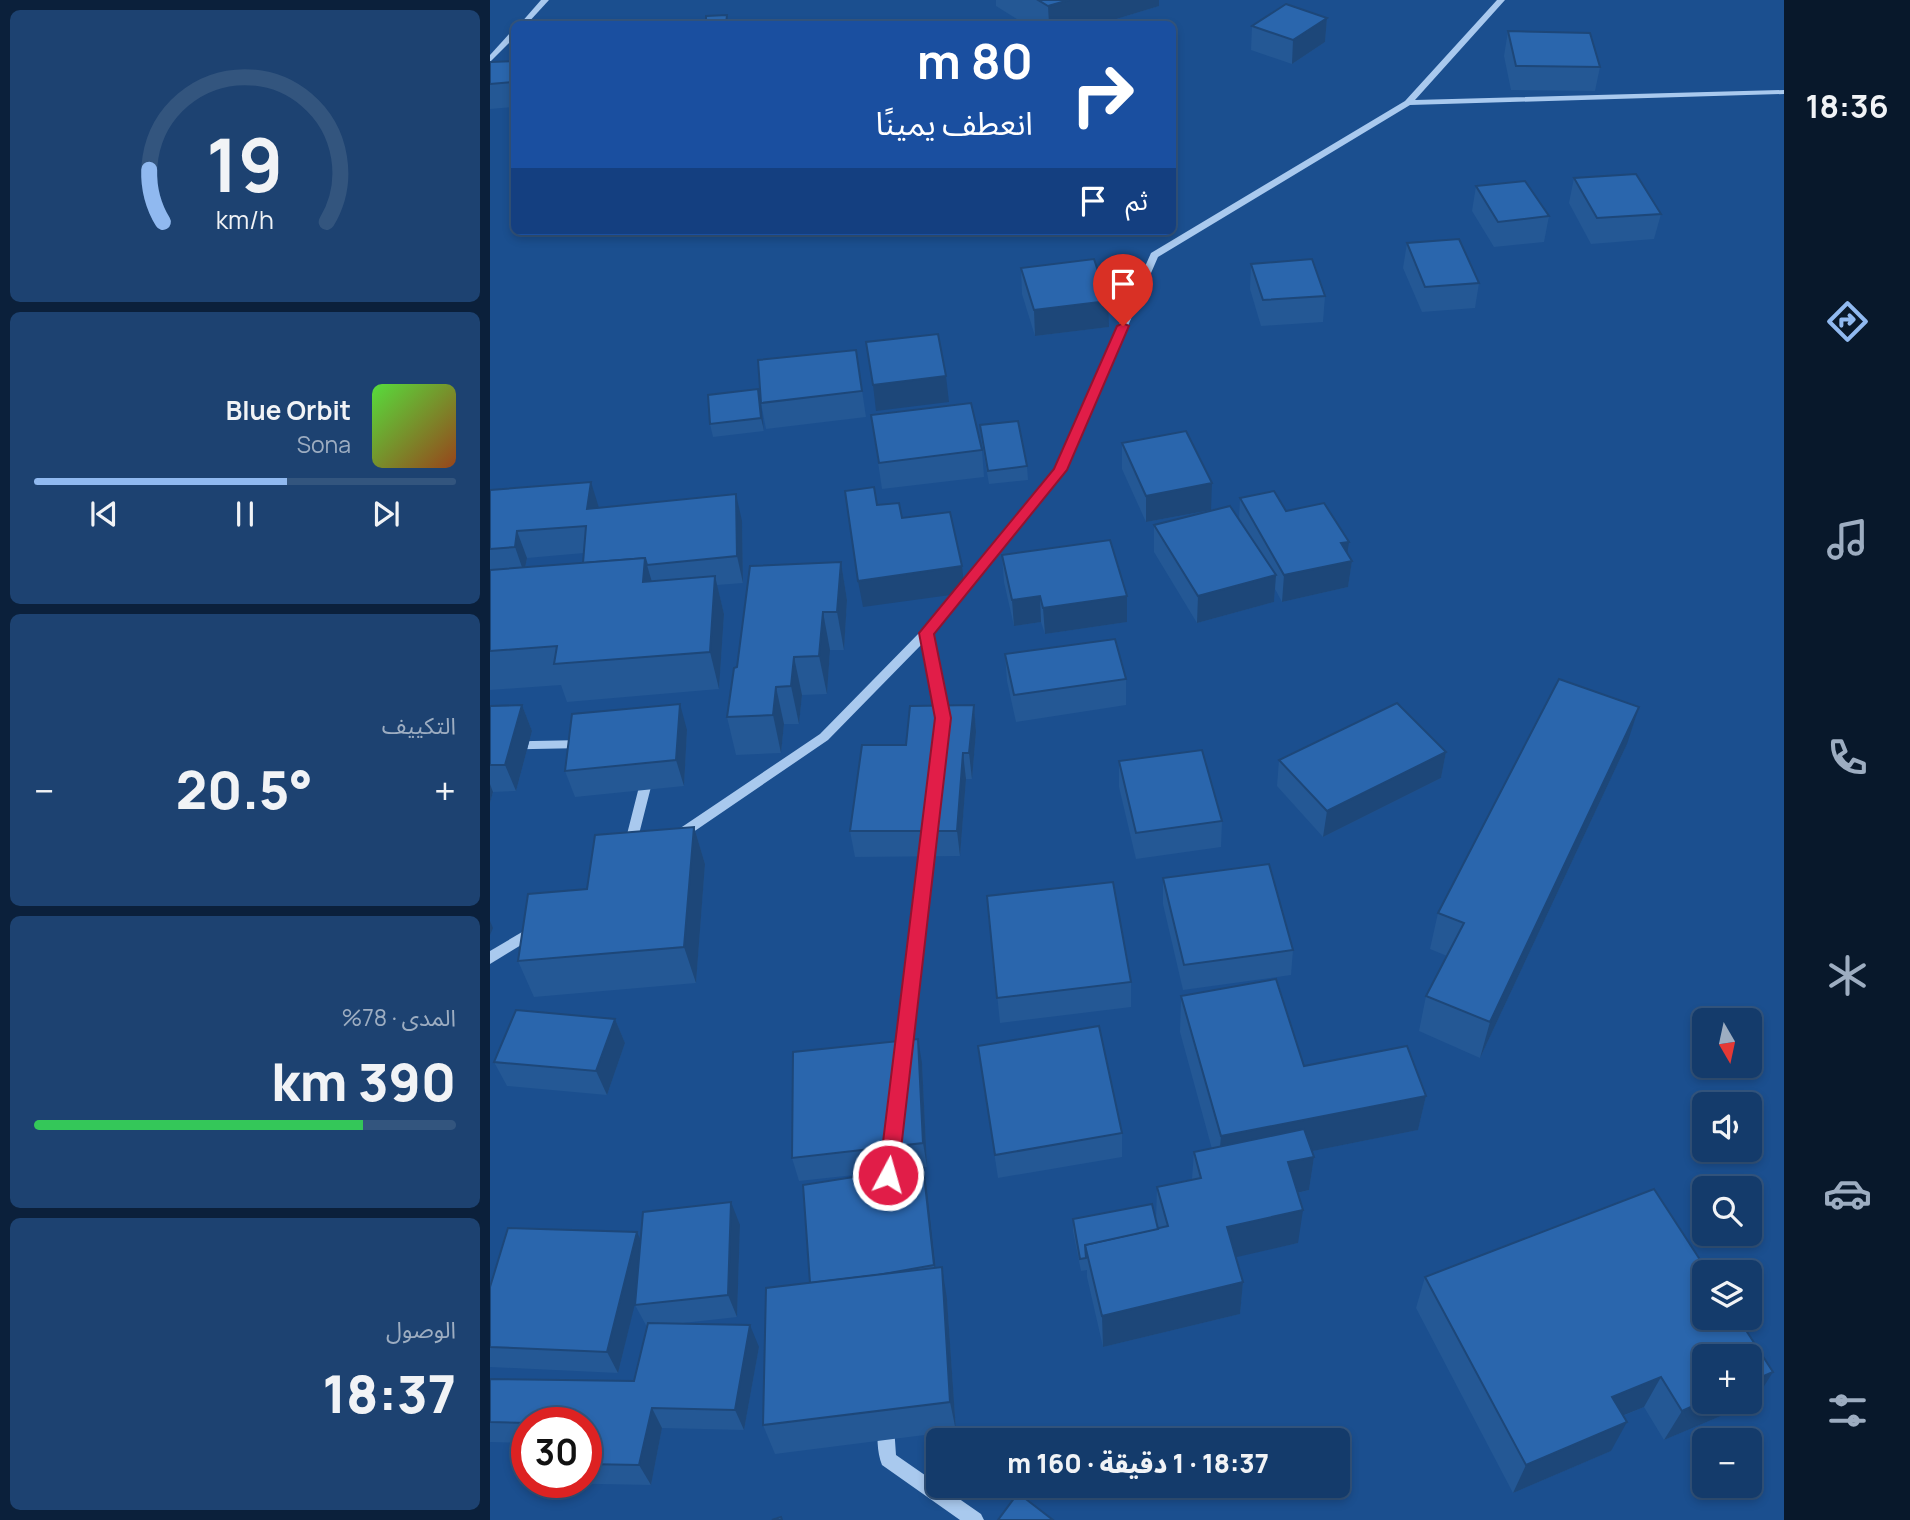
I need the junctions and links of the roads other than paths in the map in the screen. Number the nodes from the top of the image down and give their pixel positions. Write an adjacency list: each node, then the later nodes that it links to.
1 (545, 0): 3 (street)
2 (1501, 0): 7 (street)
3 (526, 21)
4 (511, 37): 5 (street)
5 (490, 60)
6 (1784, 92): 7 (street)
7 (1408, 103): 8 (street)
8 (926, 633): 9 (street); 14 (street)
9 (941, 732)
10 (601, 744): 11 (street)
11 (490, 746)
12 (653, 756): 15 (street)
13 (929, 828): 18 (street)
14 (668, 843)
15 (626, 860)
16 (545, 923): 17 (street)
17 (490, 958)
18 (900, 1074)
19 (884, 1404): 20 (street)
20 (975, 1520)

